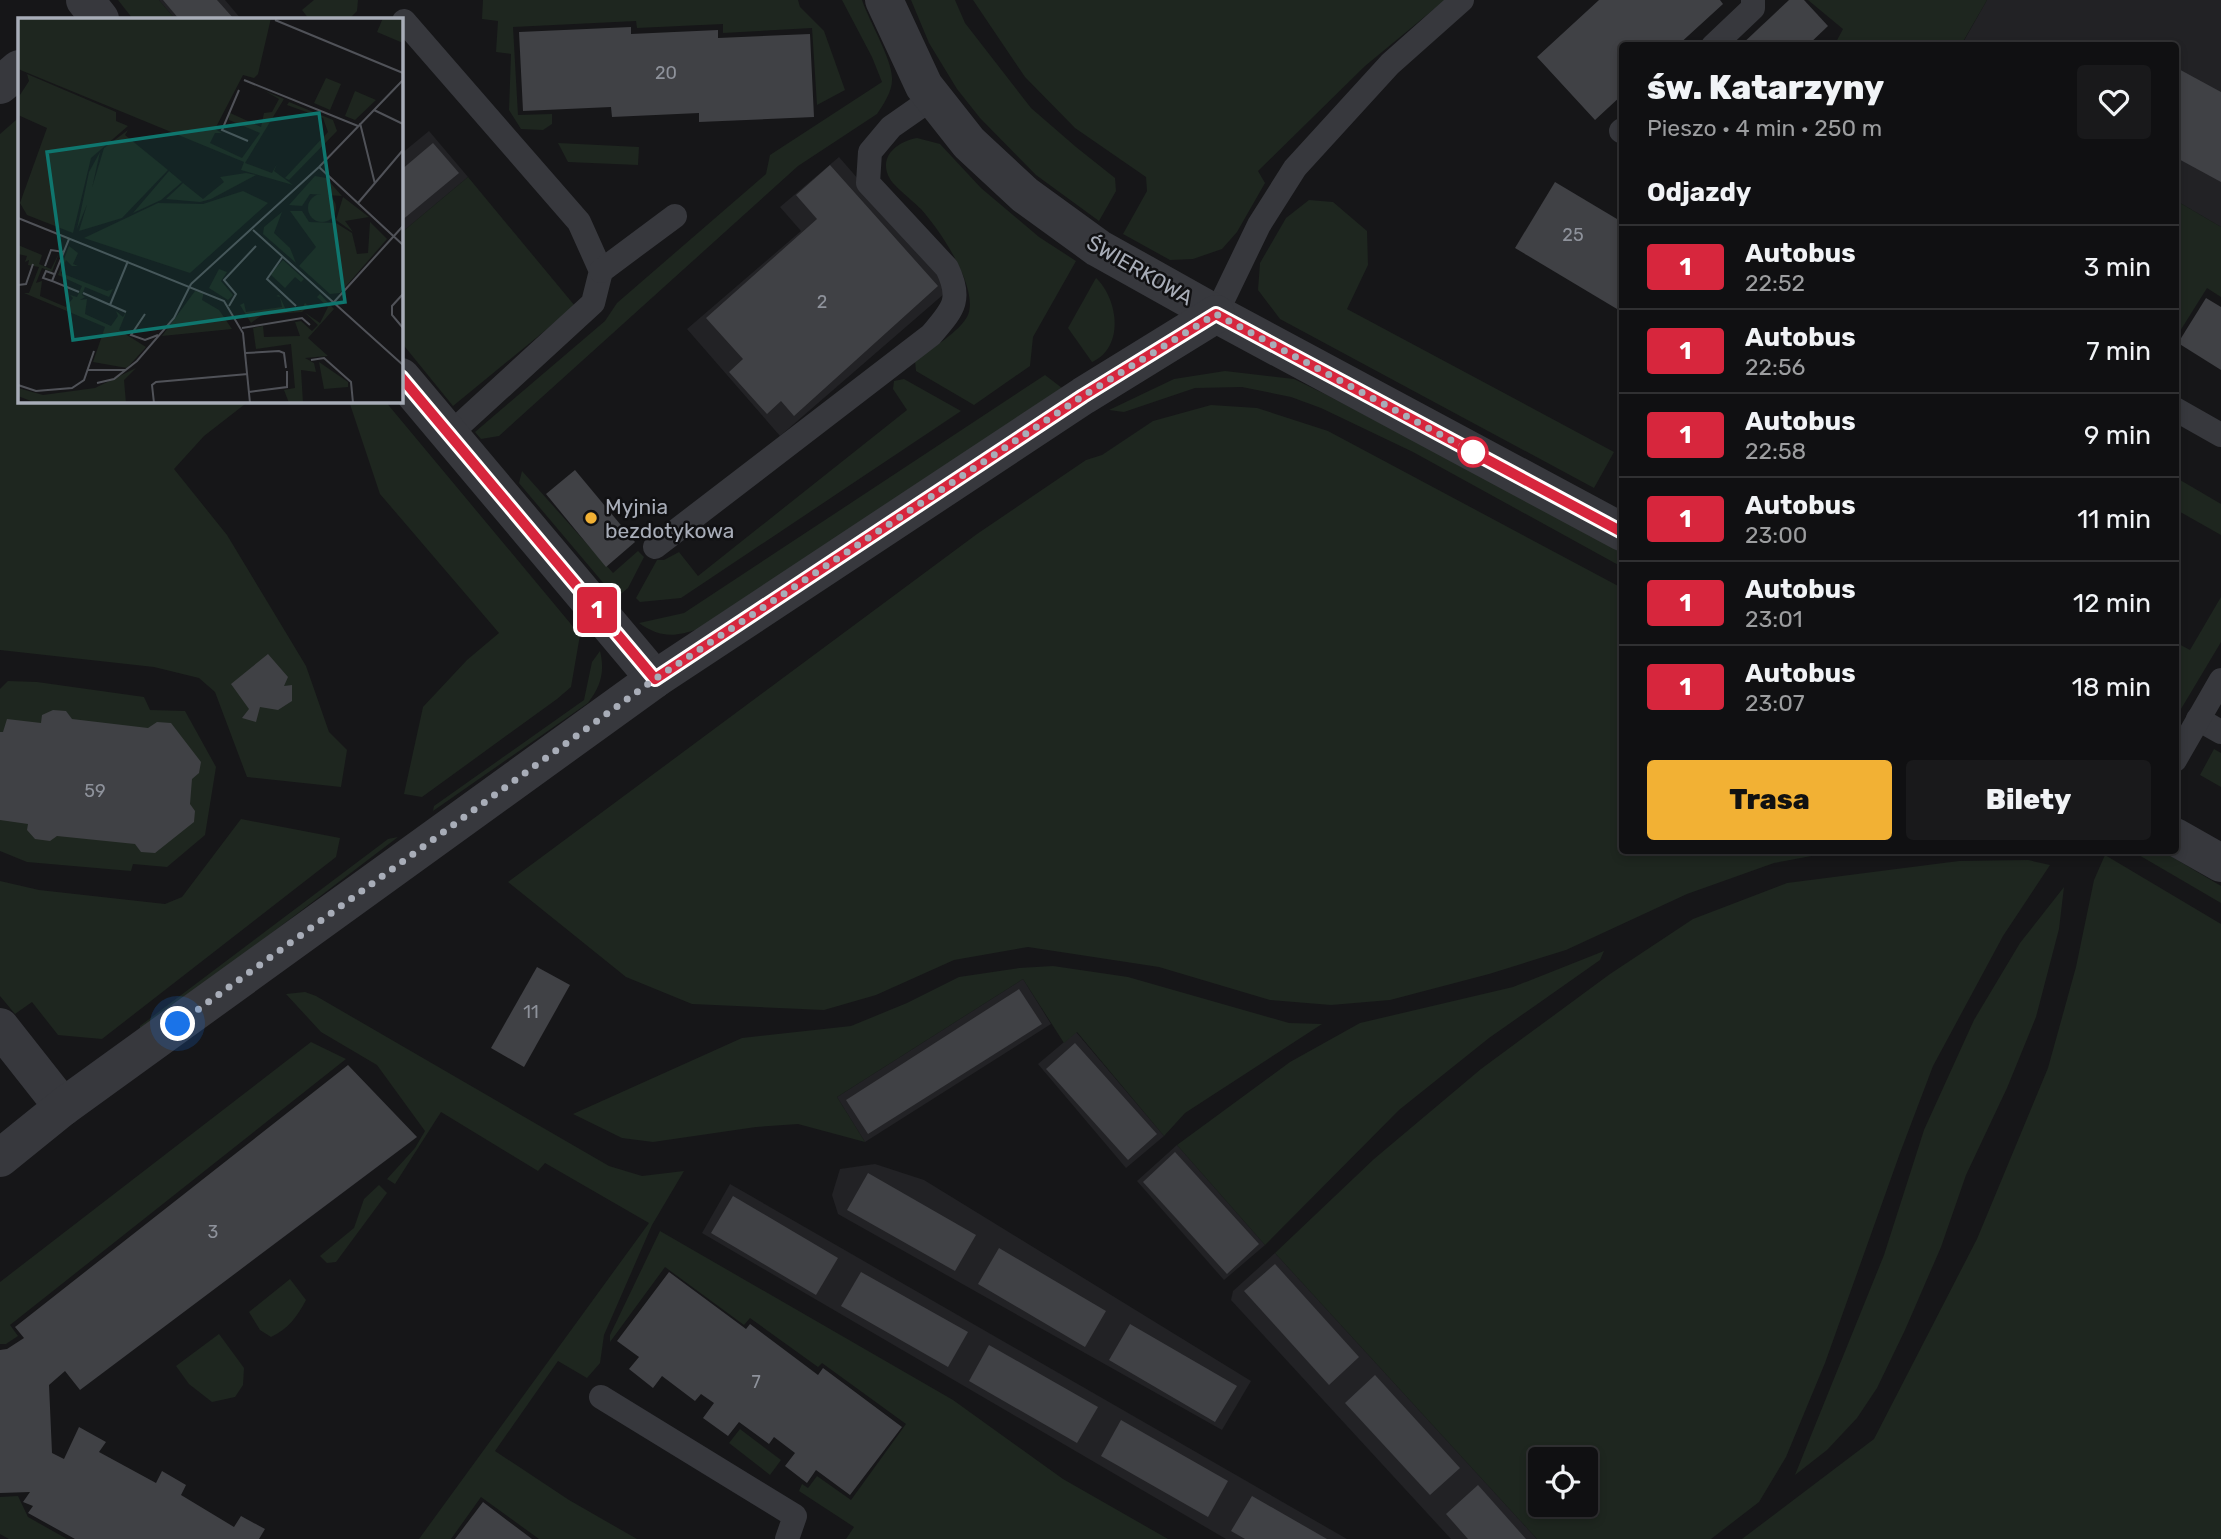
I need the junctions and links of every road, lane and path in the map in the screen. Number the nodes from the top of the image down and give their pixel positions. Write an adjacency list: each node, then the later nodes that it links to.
1 (884, 0): 8 (street, ŚWIERKOWA)
2 (1462, 0): 11 (lane)
3 (1753, 0): 5 (lane)
4 (404, 21): 10 (lane)
5 (1717, 42)
6 (18, 70): 7 (street)
7 (0, 85)
8 (934, 97): 11 (street, ŚWIERKOWA); 17 (lane)
9 (675, 216): 10 (lane)
10 (601, 271): 14 (lane)
11 (1216, 314): 16 (street, ŚWIERKOWA); 18 (street)
12 (402, 378): 14 (street)
13 (2179, 411): 15 (lane)
14 (450, 434): 18 (street)
15 (2221, 435)
16 (1619, 530)
17 (655, 547)
18 (655, 679): 26 (street)
19 (2221, 680): 20 (lane)
20 (2198, 719): 21 (lane); 22 (lane)
21 (2221, 732)
22 (2179, 753)
23 (2179, 839): 24 (street)
24 (2221, 863)
25 (0, 1027): 26 (street)
26 (63, 1107): 27 (street)
27 (0, 1158)
28 (601, 1397): 29 (lane)
29 (787, 1539)

